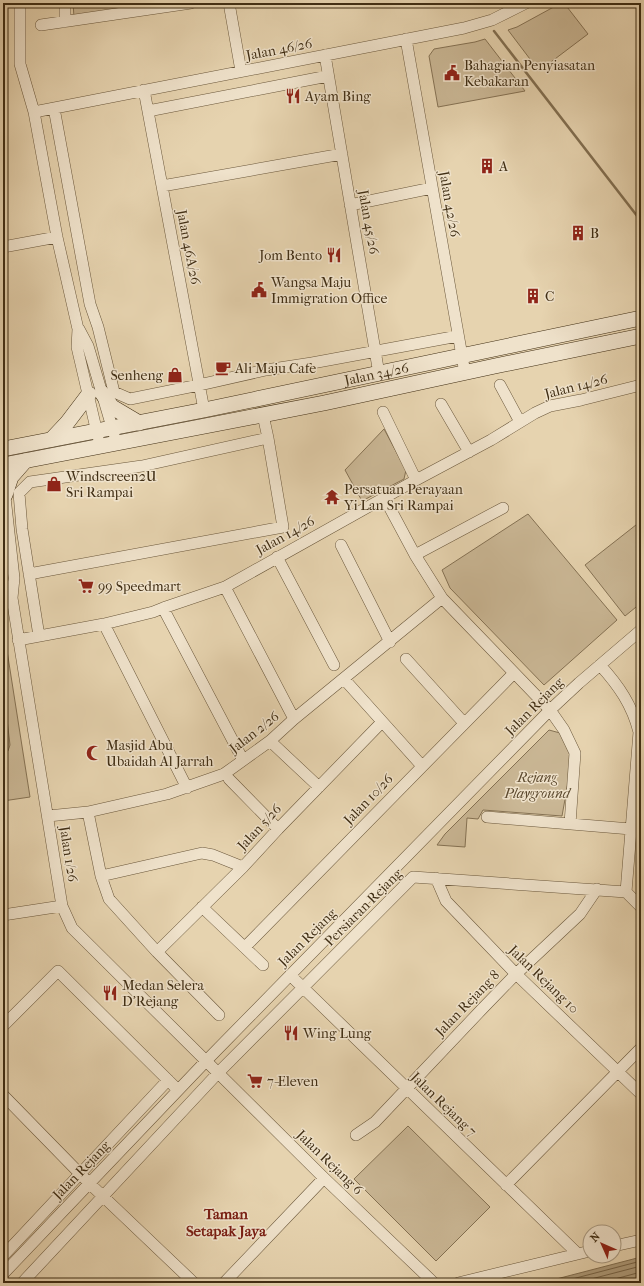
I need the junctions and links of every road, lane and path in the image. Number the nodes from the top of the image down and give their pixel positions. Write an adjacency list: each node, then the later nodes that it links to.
1 (20, 3): 16 (street)
2 (65, 3): 7 (street)
3 (191, 3): 6 (street)
4 (229, 3): 11 (street)
5 (526, 3): 9 (street, Jalan 46/26)
6 (166, 5): 7 (street)
7 (65, 22): 8 (street)
8 (41, 25)
9 (406, 39): 10 (street, Jalan 46/26); 19 (street, Jalan 42/26)
10 (325, 55): 11 (street, Jalan 46/26); 12 (street, Jalan 45/26)
11 (241, 71): 13 (street, Jalan 46/26)
12 (328, 76): 15 (street); 17 (street, Jalan 45/26)
13 (144, 90): 14 (street, Jalan 46/26); 15 (street, Jalan 46A/26)
14 (54, 108): 16 (street, Jalan 46/26); 24 (street)
15 (148, 111): 18 (street, Jalan 46A/26)
16 (34, 112): 21 (street)
17 (342, 154): 18 (street); 20 (street, Jalan 45/26)
18 (162, 186): 32 (street, Jalan 46A/26)
19 (432, 188): 20 (street); 26 (street, Jalan 42/26)
20 (350, 205): 28 (street, Jalan 45/26)
21 (57, 237): 22 (street); 25 (street)
22 (3, 247)
23 (641, 318): 29 (main road, Jalan 34/26)
24 (98, 327): 25 (street); 32 (street)
25 (80, 331): 35 (street)
26 (458, 336): 28 (street); 29 (street, Jalan 42/26)
27 (641, 336): 30 (main road, Jalan 34/26)
28 (375, 351): 31 (street, Jalan 45/26); 32 (street)
29 (462, 356): 30 (street, Jalan 42/26); 31 (main road, Jalan 34/26)
30 (464, 373): 39 (main road, Jalan 34/26)
31 (379, 374): 37 (main road, Jalan 34/26)
32 (199, 385): 37 (street, Jalan 46A/26)
33 (500, 385): 40 (street)
34 (641, 385): 40 (street, Jalan 14/26)
35 (96, 394): 41 (main road); 42 (street); 43 (street); 45 (main road)
36 (441, 404): 49 (street)
37 (204, 410): 41 (main road, Jalan 34/26)
38 (383, 412): 52 (street)
39 (263, 414): 44 (street); 46 (main road, Jalan 34/26)
40 (520, 422): 49 (street, Jalan 14/26)
41 (139, 423): 42 (main road, Jalan 34/26)
42 (112, 427): 43 (main road, Jalan 34/26); 46 (street)
43 (96, 430): 45 (main road, Jalan 34/26); 47 (street)
44 (268, 438): 53 (street); 59 (street)
45 (52, 439): 48 (main road, Jalan 34/26)
46 (116, 443): 47 (main road, Jalan 34/26)
47 (100, 446): 50 (main road, Jalan 34/26)
48 (3, 448)
49 (469, 452): 52 (street, Jalan 14/26)
50 (25, 461): 51 (main road, Jalan 34/26); 53 (main road)
51 (3, 465)
52 (416, 480): 54 (street, Jalan 14/26)
53 (9, 490): 59 (street); 62 (street, Jalan 1/26)
54 (384, 498): 57 (street); 58 (street, Jalan 14/26)
55 (503, 508): 57 (street)
56 (341, 545): 69 (street)
57 (415, 555): 63 (street)
58 (277, 557): 61 (street, Jalan 14/26); 71 (street)
59 (29, 574): 67 (street)
60 (3, 583): 62 (street, Jalan 1/26)
61 (224, 587): 64 (street, Jalan 14/26); 76 (street)
62 (12, 598): 68 (street, Jalan 1/26)
63 (442, 598): 69 (street, Jalan 2/26); 73 (street)
64 (163, 608): 65 (street, Jalan 14/26); 80 (street)
65 (104, 624): 67 (street, Jalan 14/26); 85 (street)
66 (641, 630): 72 (street, Jalan Rejang)
67 (39, 636): 68 (street, Jalan 14/26)
68 (18, 640): 87 (street, Jalan 1/26)
69 (390, 642): 74 (street, Jalan 2/26)
70 (406, 659): 78 (street)
71 (334, 665)
72 (600, 665): 75 (street, Jalan Rejang); 82 (street)
73 (514, 673): 75 (street); 78 (street, Jalan 10/26)
74 (344, 679): 76 (street, Jalan 2/26); 77 (street)
75 (550, 710): 89 (street); 105 (street, Jalan Rejang)
76 (294, 719): 79 (street, Jalan 2/26)
77 (382, 722): 81 (street); 84 (street, Jalan 5/26)
78 (464, 723): 81 (street, Jalan 10/26)
79 (270, 741): 80 (street, Jalan 2/26); 84 (street)
80 (243, 760): 85 (street, Jalan 2/26)
81 (422, 766): 101 (street, Jalan 10/26)
82 (639, 768): 91 (street)
83 (229, 779): 90 (street)
84 (319, 786): 90 (street, Jalan 5/26)
85 (187, 788): 86 (street, Jalan 2/26)
86 (88, 812): 87 (street, Jalan 2/26); 93 (street)
87 (48, 816): 97 (street, Jalan 1/26)
88 (487, 817): 89 (street)
89 (570, 824): 91 (street)
90 (278, 829): 92 (street, Jalan 5/26)
91 (631, 829): 96 (street)
92 (243, 867): 93 (street); 98 (street, Jalan 5/26)
93 (101, 876): 102 (street)
94 (436, 878): 95 (street, Persiaran Rejang); 104 (street, Jalan Rejang 10); 106 (street, Persiaran Rejang)
95 (597, 889): 96 (street, Persiaran Rejang); 104 (street, Jalan Rejang 8)
96 (626, 892): 99 (street)
97 (62, 906): 100 (street); 110 (street, Jalan 1/26)
98 (202, 907): 101 (street); 102 (street, Jalan 5/26)
99 (641, 907)
100 (3, 915)
101 (244, 947): 103 (street)
102 (158, 952): 107 (street)
103 (263, 965)
104 (516, 974): 111 (street, Jalan Rejang 10); 114 (street, Jalan Rejang 8)
105 (290, 976): 106 (street, Jalan Rejang 7); 110 (street, Jalan Rejang)
106 (303, 988): 112 (street, Persiaran Rejang); 114 (street, Jalan Rejang 7)
107 (219, 1015)
108 (3, 1026): 113 (street)
109 (641, 1048): 111 (street)
110 (206, 1061): 112 (street, Jalan Rejang 6); 115 (street, Jalan Rejang)
111 (618, 1071): 116 (street, Jalan Rejang 10); 122 (street)
112 (218, 1073): 120 (street, Jalan Rejang 6); 123 (street, Persiaran Rejang)
113 (168, 1080): 115 (street); 119 (street)
114 (407, 1088): 118 (street, Jalan Rejang 8); 122 (street, Jalan Rejang 7)
115 (178, 1090): 121 (street, Jalan Rejang)
116 (641, 1094)
117 (3, 1095): 119 (street)
118 (356, 1135)
119 (80, 1174): 121 (street); 128 (street)
120 (324, 1178): 132 (street); 133 (street, Jalan Rejang 6)
121 (89, 1183): 123 (street); 129 (street, Jalan Rejang)
122 (506, 1184): 127 (street, Jalan Rejang 7)
123 (103, 1196): 130 (street, Persiaran Rejang); 131 (street)
124 (641, 1240): 125 (street)
125 (622, 1244)
126 (582, 1253): 127 (street)
127 (578, 1254): 134 (street)
128 (3, 1256)
129 (3, 1274)
130 (22, 1283)
131 (194, 1283)
132 (224, 1283)
133 (434, 1283)
134 (458, 1283)

